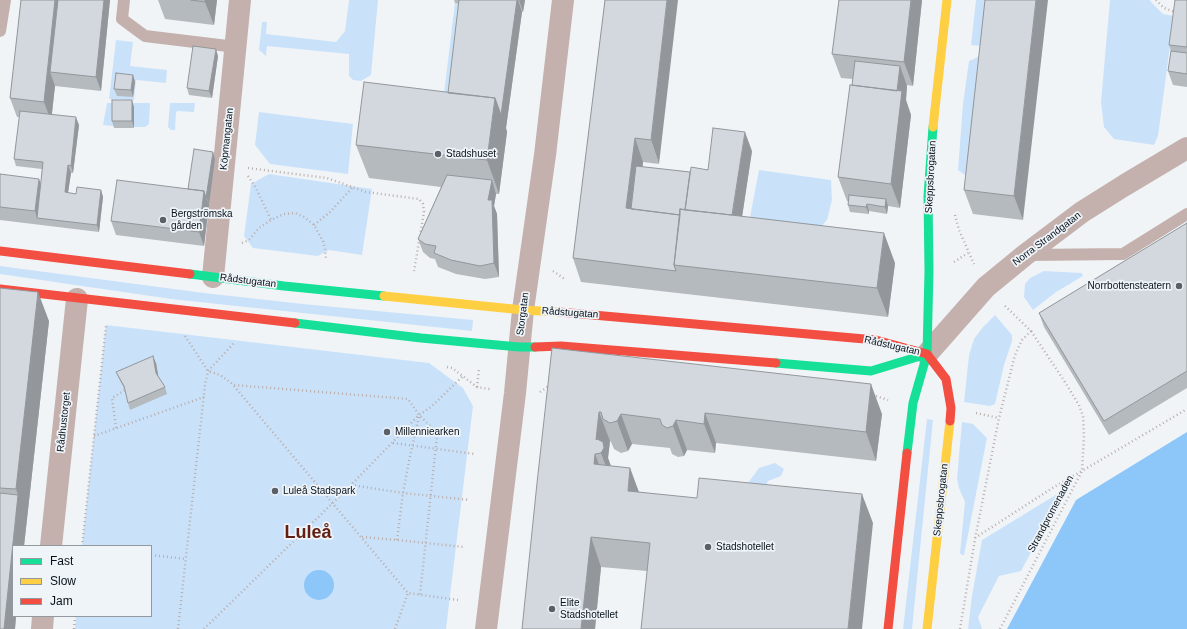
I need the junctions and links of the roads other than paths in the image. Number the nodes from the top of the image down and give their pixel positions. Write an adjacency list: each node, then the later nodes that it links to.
1 (5, 0): 6 (lane)
2 (124, 0): 7 (lane)
3 (240, 0): 7 (street, Köpmangatan)
4 (563, 0): 15 (street, Storgatan)
5 (947, 0): 17 (main road, Skeppsbrogatan)
6 (0, 31)
7 (236, 47): 12 (street, Köpmangatan)
8 (1187, 148): 11 (street, Norra Strandgatan)
9 (1187, 214): 11 (lane)
10 (0, 251): 12 (main road, Rådstugatan)
11 (1025, 255): 17 (street, Norra Strandgatan)
12 (213, 277): 15 (main road, Rådstugatan)
13 (0, 289): 14 (main road, Rådstugatan)
14 (77, 299): 16 (main road, Rådstugatan); 18 (street, Rådhustorget)
15 (523, 310): 16 (street, Storgatan); 17 (main road, Rådstugatan)
16 (519, 348): 17 (main road, Rådstugatan); 21 (street, Storgatan)
17 (927, 354): 22 (main road, Skeppsbrogatan); 23 (main road, Skeppsbrogatan)
18 (51, 545)
19 (43, 617): 20 (street)
20 (42, 629)
21 (486, 629)
22 (888, 629)
23 (927, 629)

